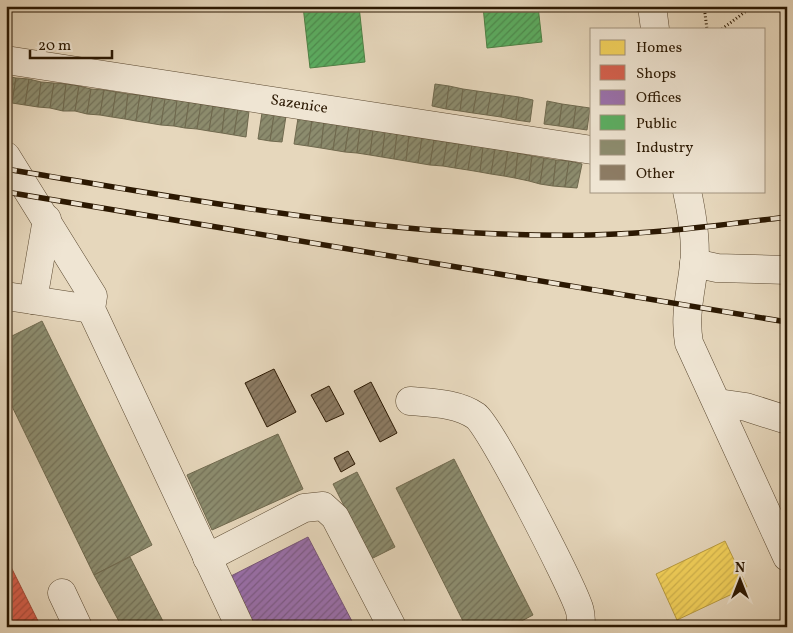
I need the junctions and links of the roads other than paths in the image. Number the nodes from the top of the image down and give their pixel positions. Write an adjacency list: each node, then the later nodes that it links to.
1 (652, 6): 2 (street)
2 (655, 28)
3 (6, 60): 4 (street, Sazenice)
4 (590, 150)
5 (6, 156): 7 (street)
6 (687, 192): 8 (street)
7 (47, 220): 11 (street); 12 (street)
8 (694, 263): 9 (street); 14 (street)
9 (787, 270)
10 (6, 296): 11 (street)
11 (33, 300): 12 (street)
12 (91, 309): 17 (street)
13 (410, 401): 22 (street)
14 (718, 404): 15 (street); 16 (street)
15 (787, 420)
16 (787, 557)
17 (208, 558): 20 (street); 21 (street)
18 (62, 593): 19 (street)
19 (78, 627)
20 (240, 627)
21 (392, 627)
22 (581, 627)

